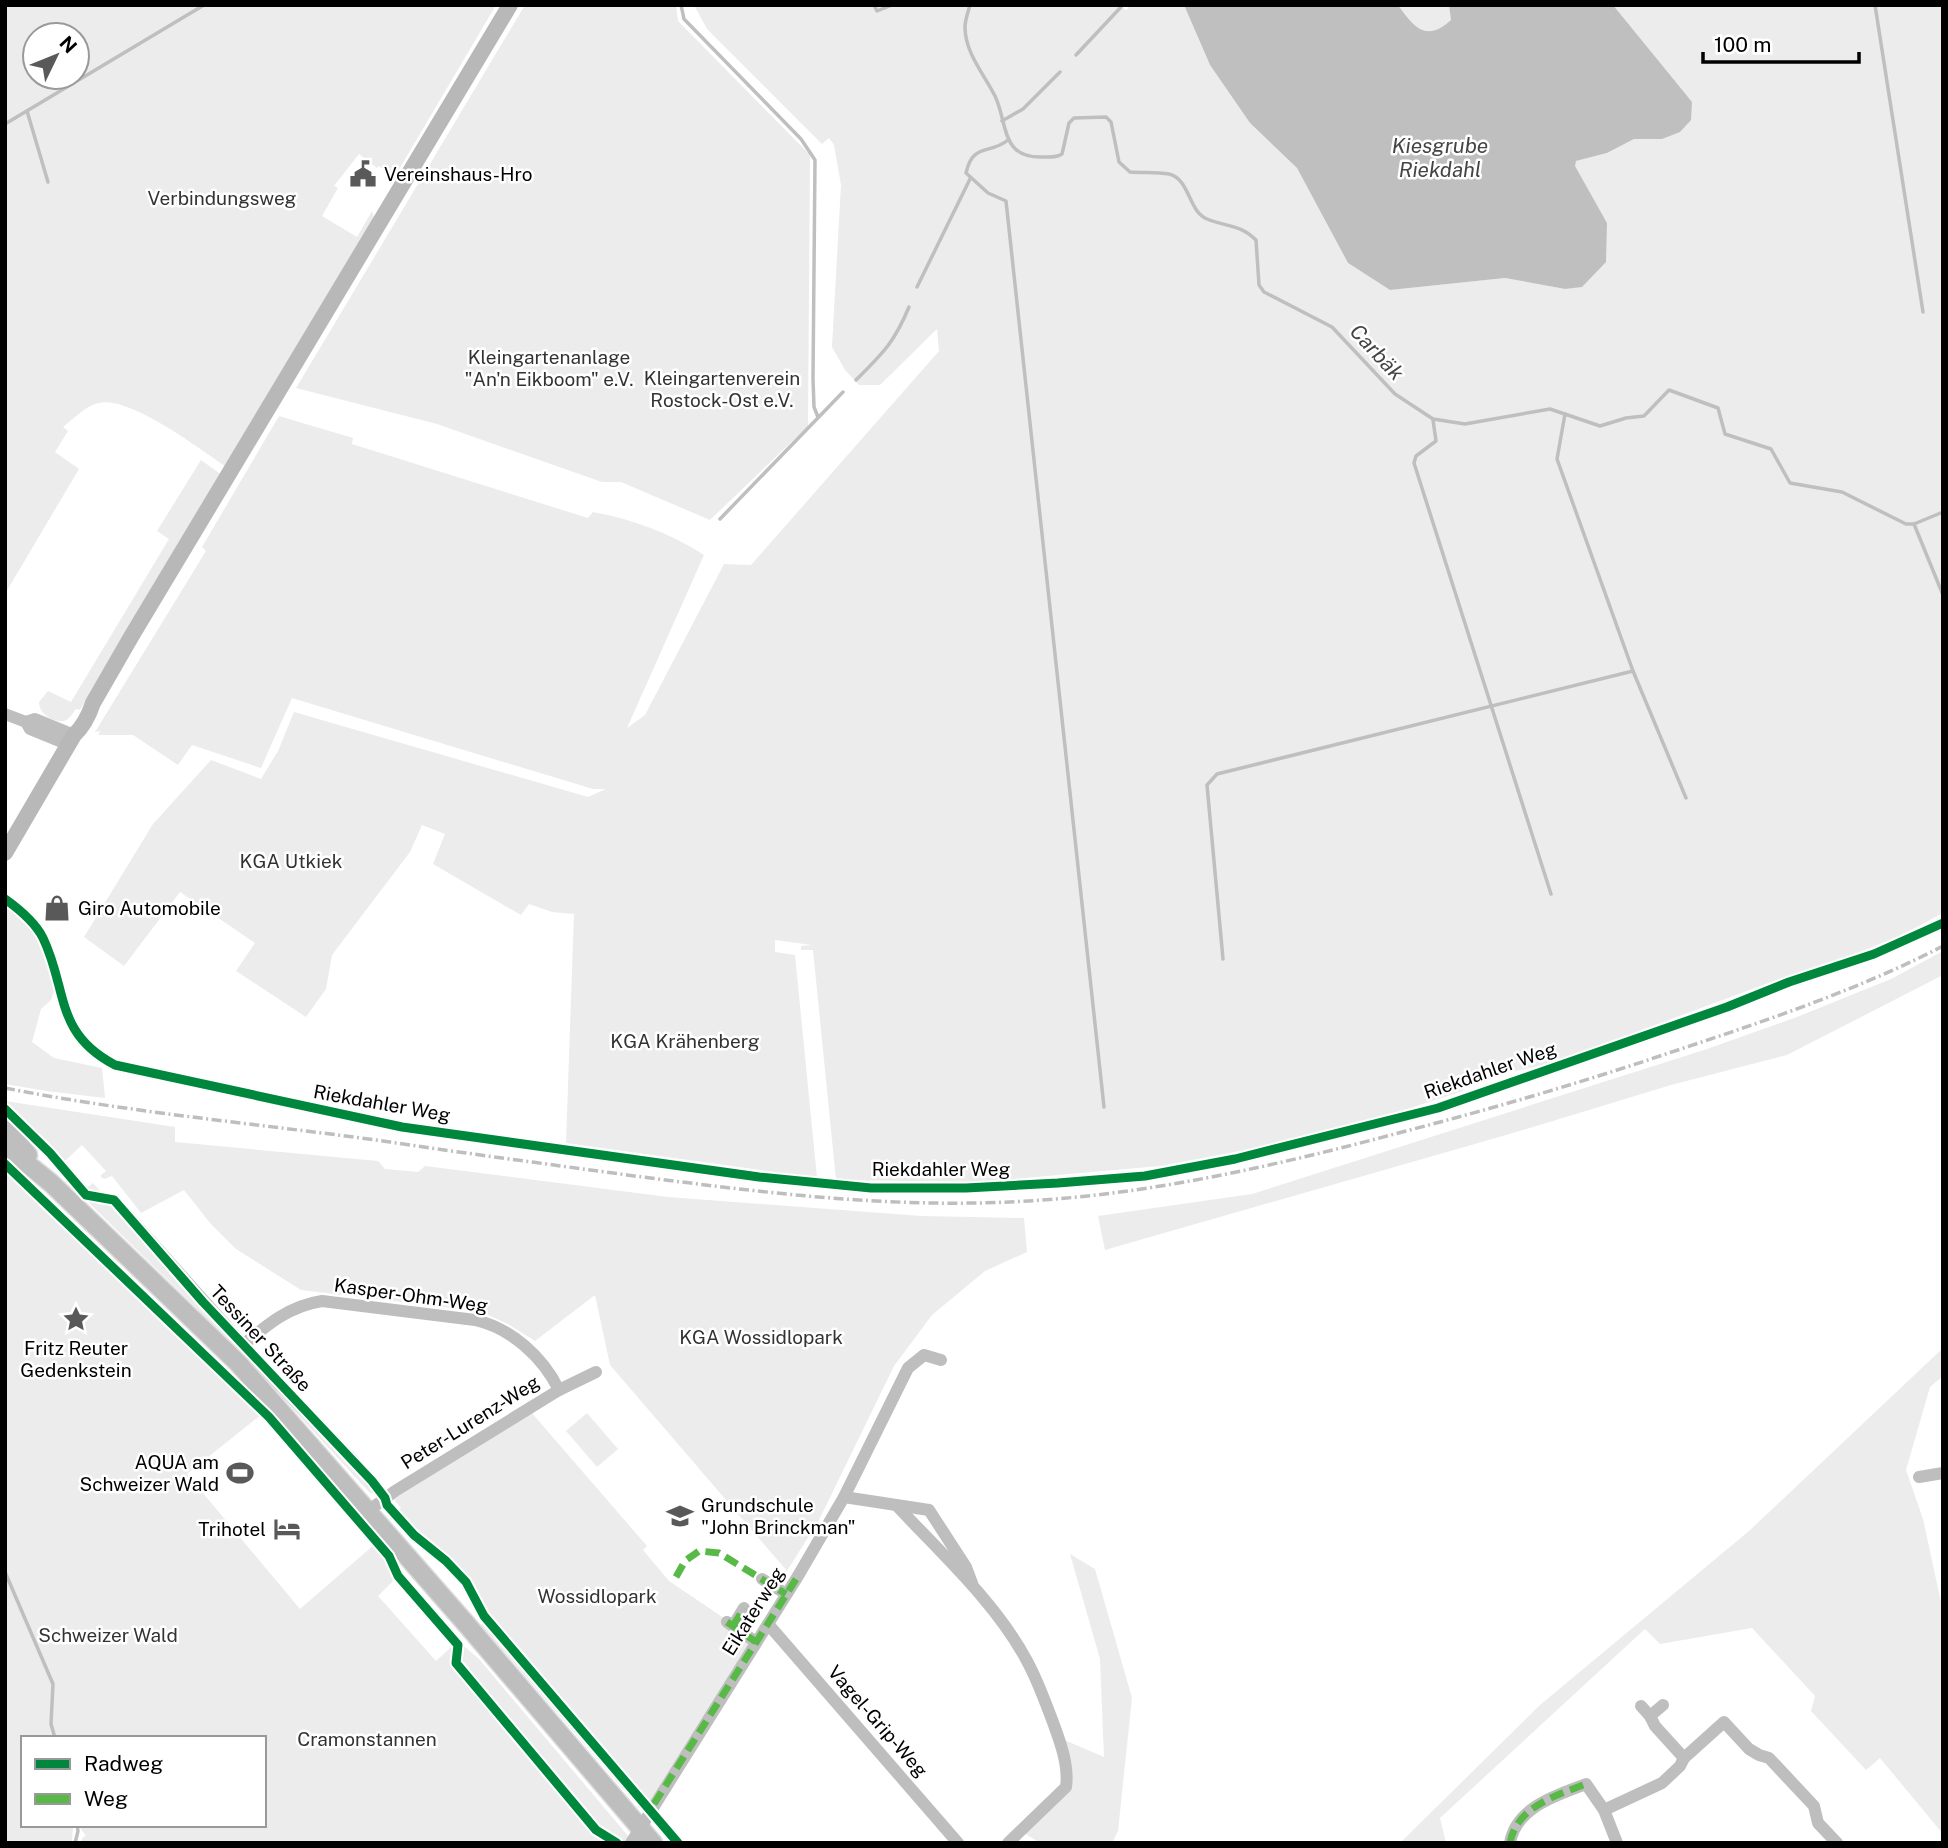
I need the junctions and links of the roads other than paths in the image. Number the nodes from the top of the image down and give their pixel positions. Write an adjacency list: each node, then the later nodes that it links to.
1 (510, 5): 3 (main road)
2 (5, 714): 3 (street)
3 (71, 740): 4 (main road)
4 (5, 853)
5 (5, 899): 6 (street, Riekdahler Weg)
6 (1943, 923)
7 (5, 1127): 9 (main road, Tessiner Straße)
8 (5, 1146): 9 (main road, Tessiner Straße)
9 (51, 1182): 20 (main road, Tessiner Straße)
10 (114, 1200): 11 (street, Tessiner Straße)
11 (243, 1345): 14 (street, Kasper-Ohm-Weg); 17 (street, Tessiner Straße)
12 (941, 1360): 18 (street, Eikaterweg)
13 (596, 1372): 14 (street, Peter-Lurenz-Weg)
14 (559, 1390): 17 (street, Peter-Lurenz-Weg)
15 (1943, 1473): 16 (street)
16 (1919, 1477)
17 (385, 1497): 20 (street, Peter-Lurenz-Weg)
18 (844, 1497): 19 (street); 23 (street, Eikaterweg)
19 (897, 1506): 22 (street); 22 (street)
20 (368, 1511): 30 (main road, Tessiner Straße)
21 (762, 1579): 23 (street)
22 (975, 1589): 33 (street)
23 (786, 1594): 25 (street, Eikaterweg)
24 (744, 1608): 26 (street)
25 (768, 1624): 26 (street, Eikaterweg); 32 (street, Vagel-Grip-Weg)
26 (756, 1642): 30 (street, Eikaterweg)
27 (1663, 1705): 28 (street)
28 (1684, 1758): 29 (street); 36 (street)
29 (1604, 1810): 34 (street); 35 (street)
30 (636, 1835): 31 (main road, Tessiner Straße)
31 (653, 1843)
32 (958, 1843)
33 (1008, 1843)
34 (1510, 1843)
35 (1617, 1843)
36 (1837, 1843)

